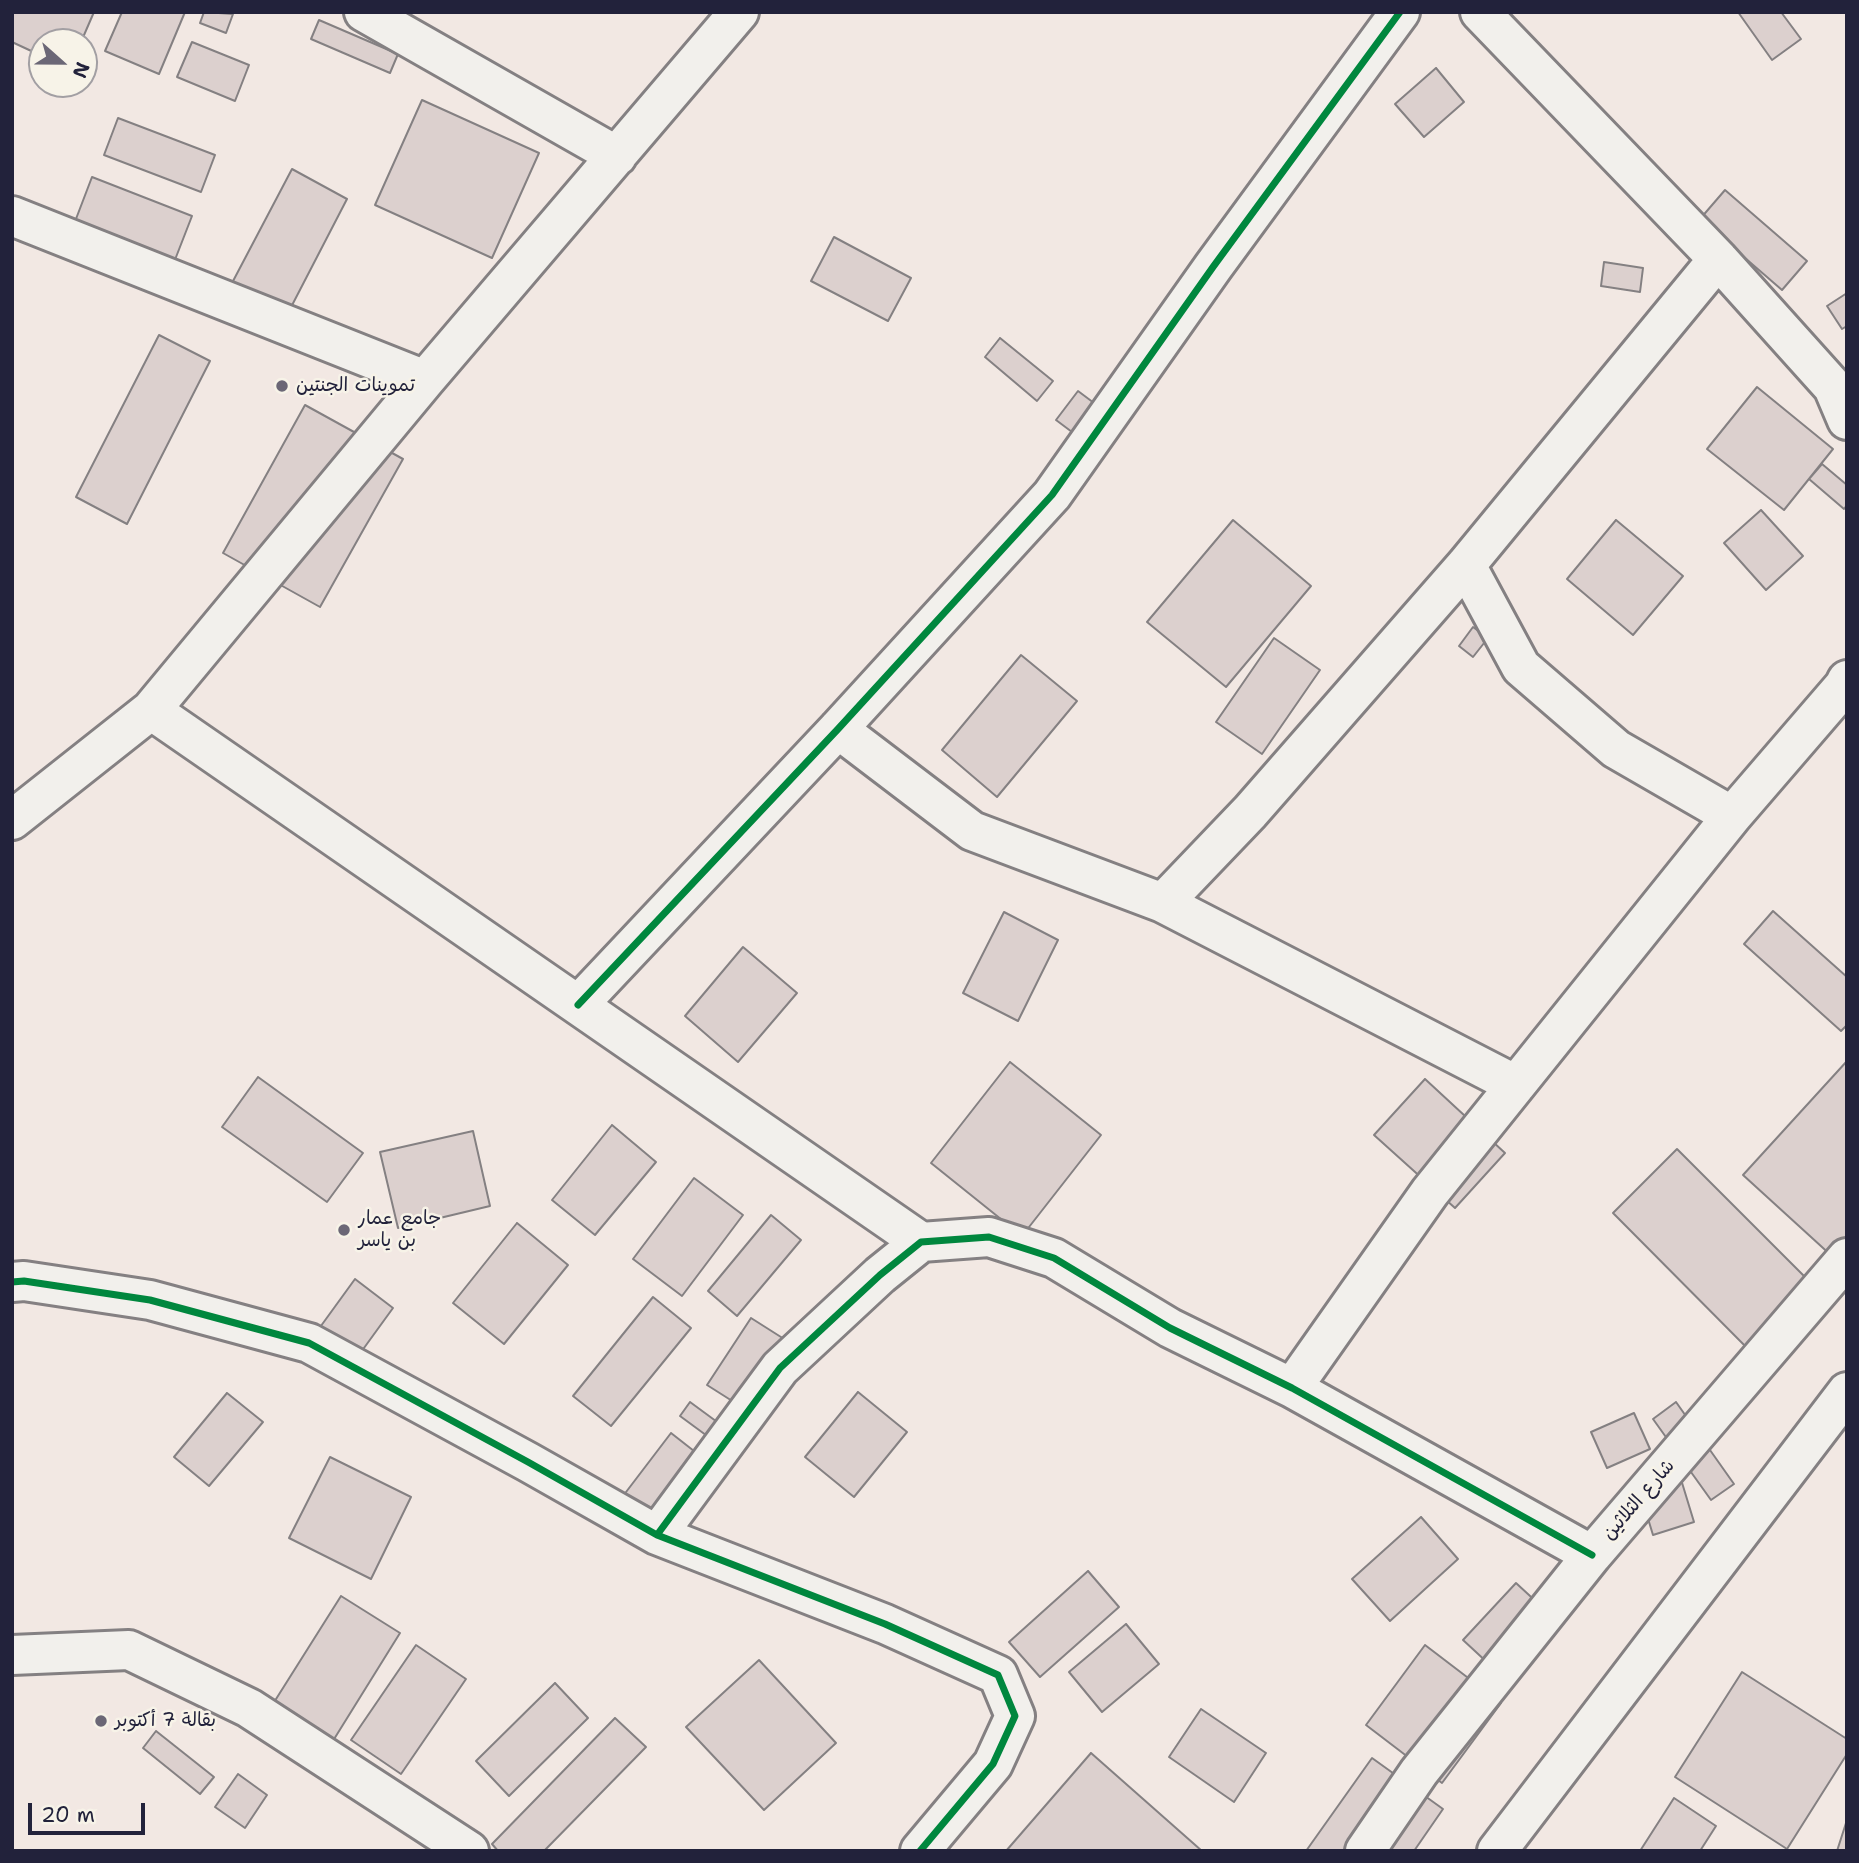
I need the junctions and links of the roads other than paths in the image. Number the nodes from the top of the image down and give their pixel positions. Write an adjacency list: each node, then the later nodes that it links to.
1 (364, 12): 5 (street)
2 (739, 12): 5 (street)
3 (1400, 12): 14 (street)
4 (1480, 12): 7 (street)
5 (617, 156): 8 (street)
6 (12, 216): 8 (street)
7 (1718, 260): 9 (street); 10 (street)
8 (425, 380): 12 (street)
9 (1847, 420)
10 (1466, 565): 16 (street); 18 (street)
11 (1847, 680): 15 (street)
12 (150, 710): 17 (street); 19 (street)
13 (1847, 718): 15 (street)
14 (838, 729): 18 (street); 19 (street)
15 (1807, 730): 16 (street)
16 (1732, 816): 20 (street)
17 (12, 820)
18 (1163, 903): 20 (street)
19 (578, 1005): 21 (street)
20 (1516, 1085): 24 (street)
21 (921, 1242): 24 (street); 26 (street)
22 (1847, 1258): 27 (street, شارع الثلاثين)
23 (12, 1282): 26 (street)
24 (1292, 1388): 27 (street)
25 (1847, 1392): 32 (street)
26 (657, 1535): 30 (street)
27 (1592, 1555): 31 (street, شارع الثلاثين)
28 (12, 1655): 29 (street)
29 (457, 1848)
30 (920, 1851)
31 (1365, 1851)
32 (1497, 1851)

